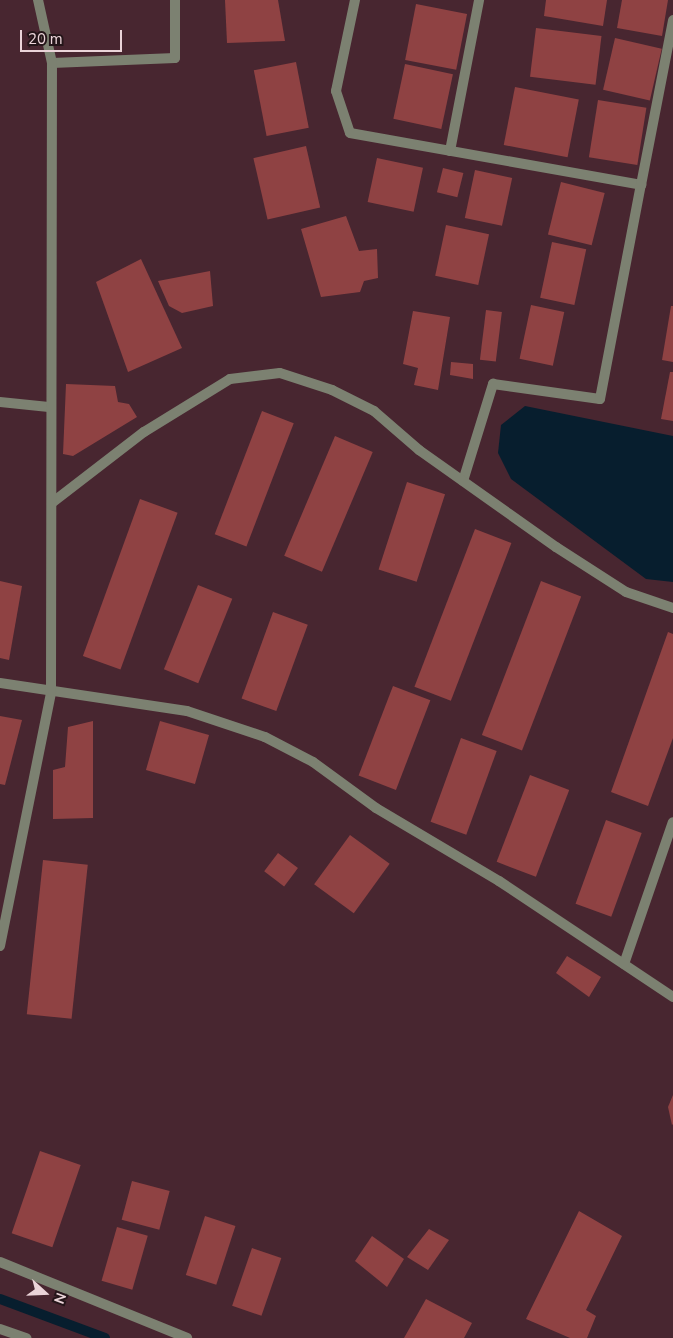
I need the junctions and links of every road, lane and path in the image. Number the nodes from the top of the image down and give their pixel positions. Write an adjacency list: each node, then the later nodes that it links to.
1 (38, 0): 6 (street)
2 (175, 0): 6 (street)
3 (355, 0): 7 (street)
4 (479, 0): 7 (street)
5 (673, 20): 8 (street)
6 (52, 63): 10 (street)
7 (450, 151): 8 (street)
8 (640, 185): 11 (street)
9 (0, 402): 10 (street)
10 (49, 407): 12 (street)
11 (463, 481): 12 (street); 13 (street)
12 (53, 502): 15 (street)
13 (673, 608)
14 (0, 683): 15 (street)
15 (52, 692): 17 (street); 18 (street)
16 (673, 822): 18 (street)
17 (0, 946)
18 (624, 964): 19 (street)
19 (673, 997)
20 (0, 1262): 23 (street)
21 (0, 1329): 22 (street)
22 (26, 1338)
23 (187, 1338)

